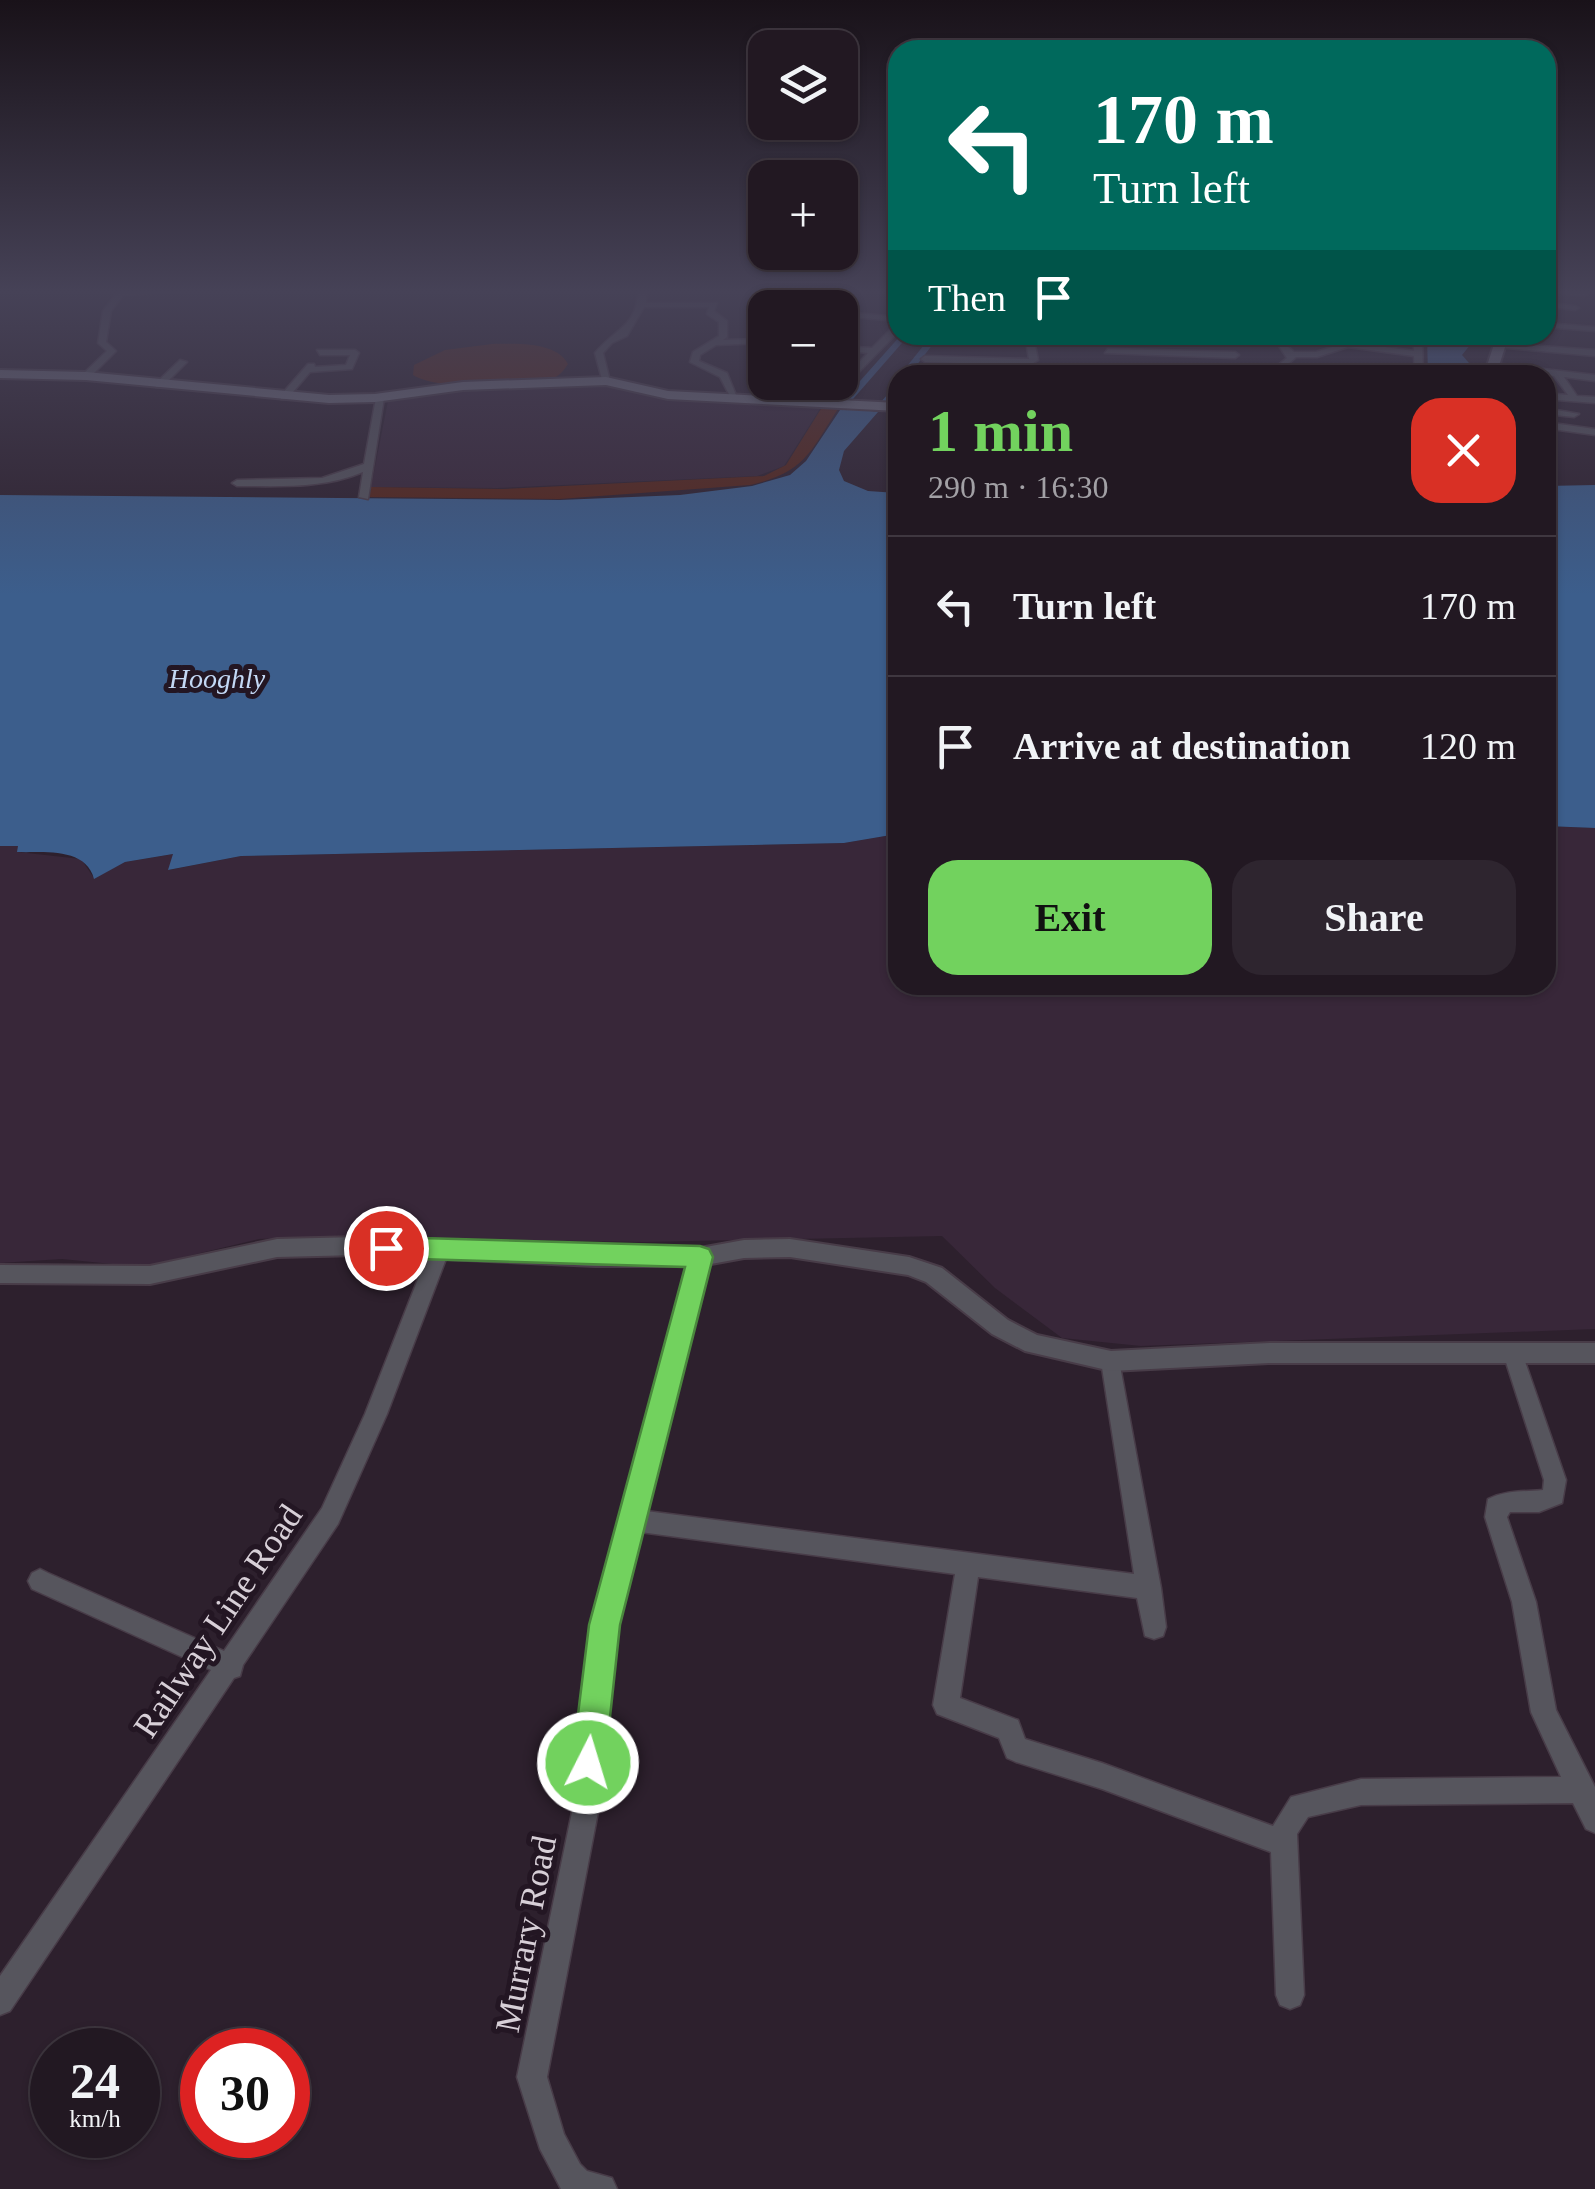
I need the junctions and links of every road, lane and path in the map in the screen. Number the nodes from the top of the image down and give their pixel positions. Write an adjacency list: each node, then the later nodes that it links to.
1 (229, 391): 8 (main road)
2 (289, 391): 8 (street)
3 (423, 391): 10 (main road)
4 (647, 391): 11 (main road)
5 (732, 391): 11 (street)
6 (844, 391): 14 (street)
7 (1569, 391): 12 (street)
8 (284, 396): 10 (main road)
9 (1556, 397): 12 (street)
10 (380, 398): 20 (street)
11 (735, 398): 14 (main road)
12 (1574, 398): 13 (street)
13 (1595, 400)
14 (840, 403): 15 (main road)
15 (888, 407)
16 (1556, 412): 17 (street)
17 (1574, 414)
18 (1556, 427): 19 (street)
19 (1595, 432)
20 (370, 465): 21 (street); 22 (street)
21 (236, 483)
22 (364, 497)
23 (439, 1250): 24 (street); 25 (street); 34 (street, Railway Line Road)
24 (700, 1257): 28 (street); 29 (street, Murrary Road)
25 (0, 1274)
26 (1595, 1353): 27 (street)
27 (1514, 1354): 28 (street); 35 (street)
28 (1110, 1360): 32 (street)
29 (629, 1520): 30 (street); 39 (street, Murrary Road)
30 (968, 1564): 32 (street); 36 (street)
31 (40, 1581): 34 (street)
32 (1149, 1588): 33 (street)
33 (1154, 1627)
34 (232, 1667): 38 (street, Railway Line Road)
35 (1591, 1807): 36 (street)
36 (1284, 1844): 37 (street)
37 (1290, 1995)
38 (0, 2001)
39 (601, 2189)

